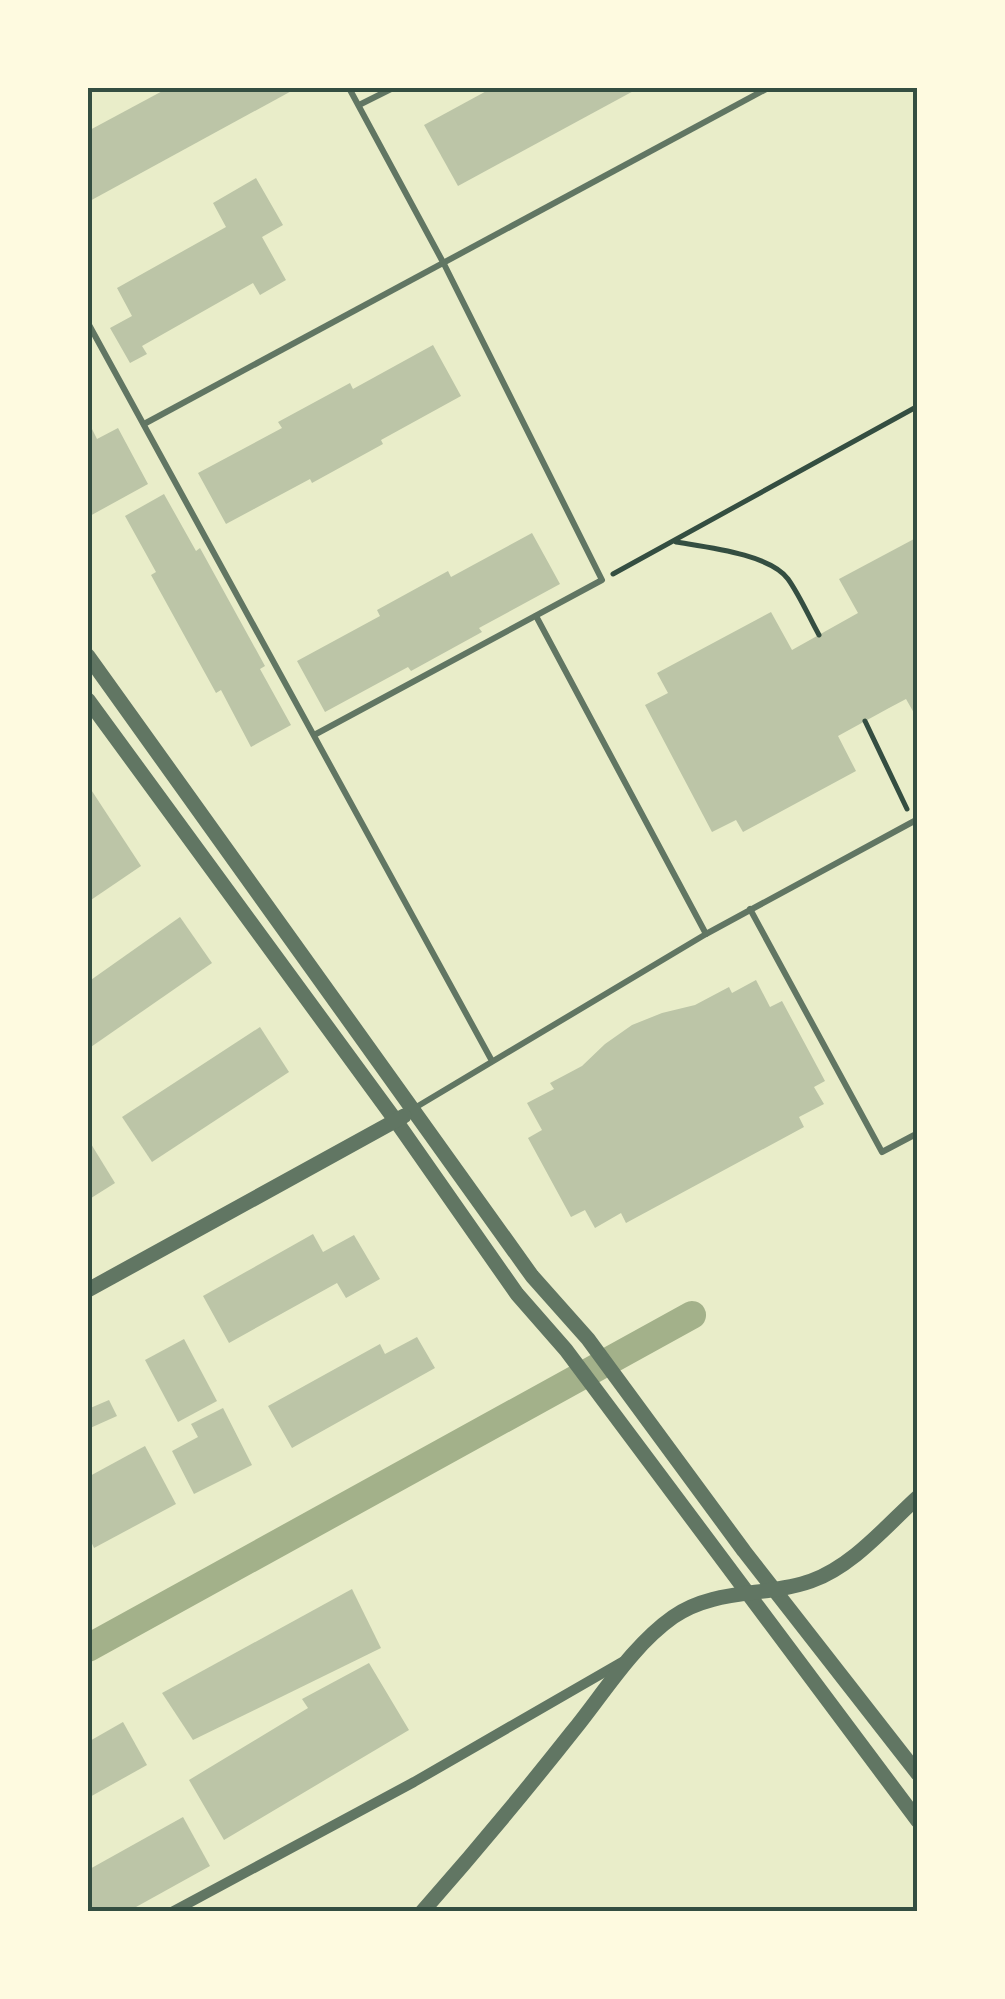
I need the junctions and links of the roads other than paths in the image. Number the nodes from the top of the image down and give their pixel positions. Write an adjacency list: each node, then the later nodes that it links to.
1 (349, 88): 5 (lane)
2 (394, 88): 5 (lane)
3 (768, 88): 4 (lane)
4 (752, 91): 6 (lane)
5 (359, 106): 6 (lane)
6 (444, 264): 8 (lane); 9 (lane)
7 (88, 322): 8 (lane)
8 (144, 424): 12 (lane)
9 (536, 616): 12 (lane); 15 (lane)
10 (88, 656): 17 (street)
11 (89, 705): 18 (street)
12 (316, 734): 16 (lane)
13 (915, 820): 14 (lane)
14 (750, 909): 15 (lane); 19 (lane)
15 (706, 934): 16 (lane)
16 (492, 1061): 17 (lane)
17 (413, 1109): 18 (street); 22 (street)
18 (396, 1121): 20 (street); 23 (street)
19 (918, 1133)
20 (88, 1290)
21 (918, 1496): 22 (street)
22 (775, 1588): 23 (street); 25 (street)
23 (748, 1591): 24 (street); 26 (street)
24 (631, 1657): 27 (street); 28 (street)
25 (918, 1774)
26 (918, 1821)
27 (427, 1909)
28 (172, 1912)

